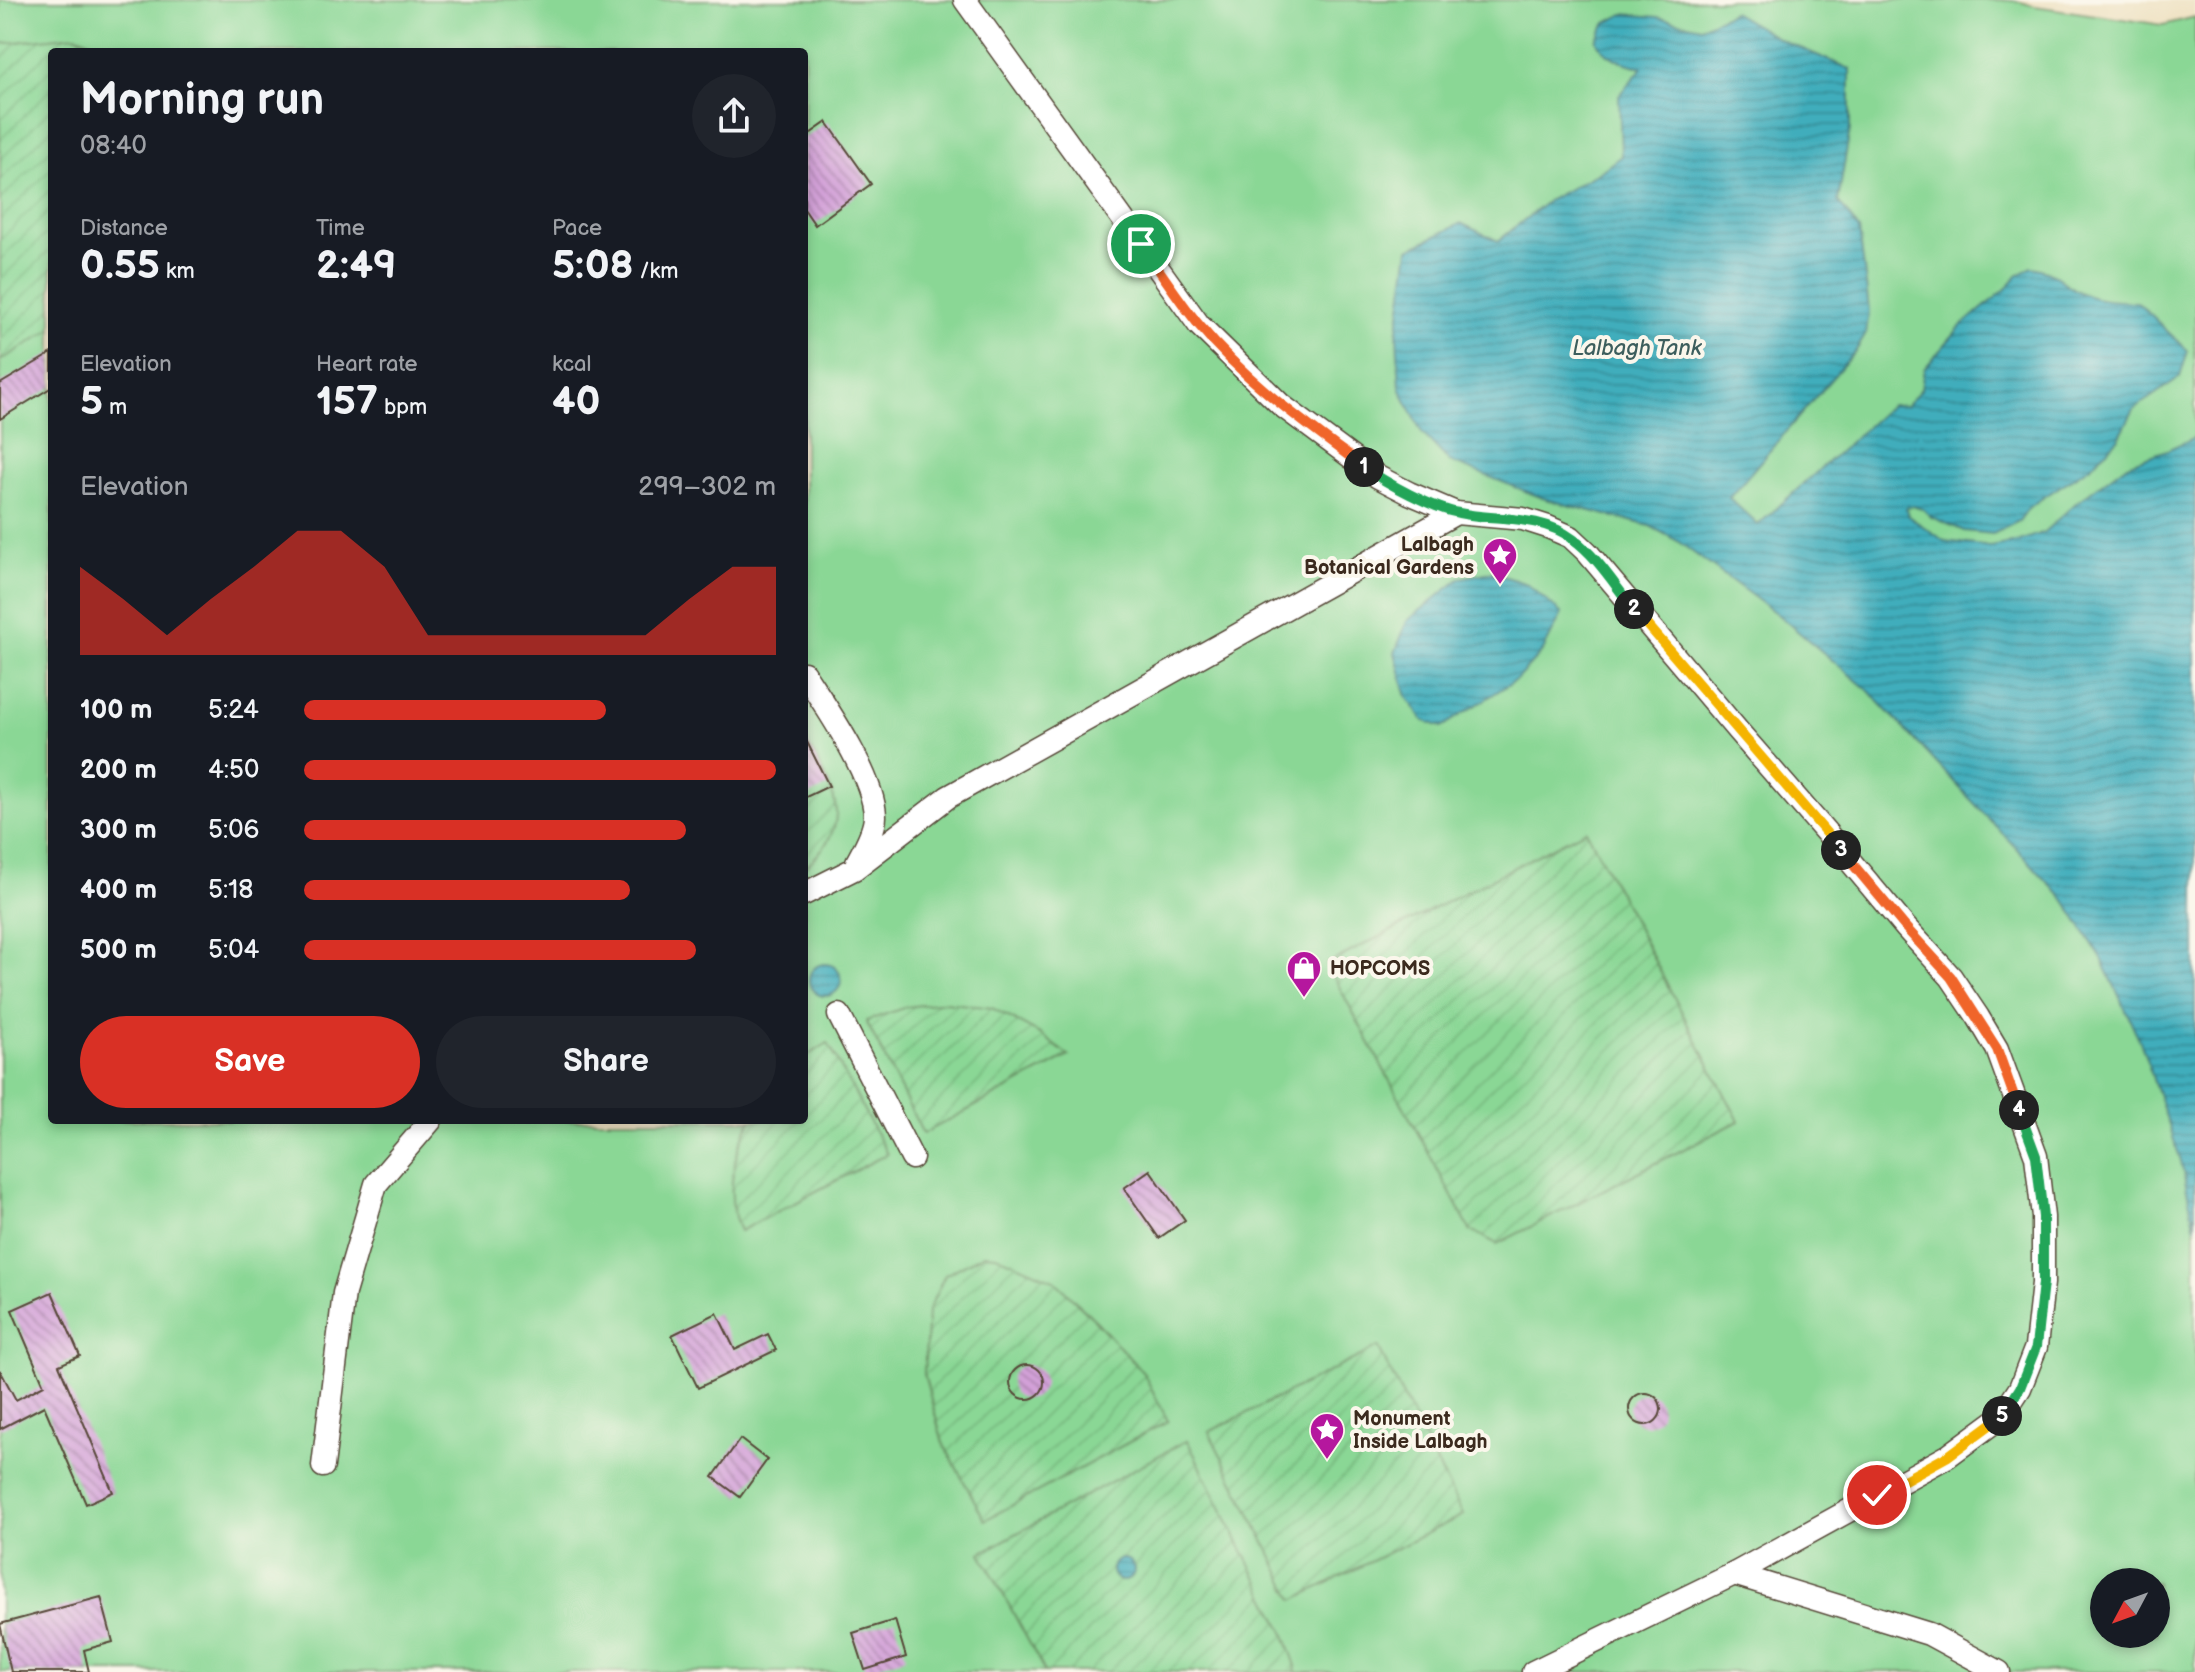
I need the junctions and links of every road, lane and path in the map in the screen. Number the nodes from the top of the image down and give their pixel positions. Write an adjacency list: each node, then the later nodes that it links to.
1 (965, 0): 2 (street)
2 (1456, 513): 4 (street); 10 (street)
3 (808, 679): 4 (street)
4 (854, 869): 5 (street)
5 (808, 892)
6 (839, 1015): 8 (street)
7 (428, 1124): 9 (street)
8 (912, 1158)
9 (323, 1466)
10 (1734, 1574): 11 (street); 12 (street)
11 (1533, 1672)
12 (1999, 1672)

